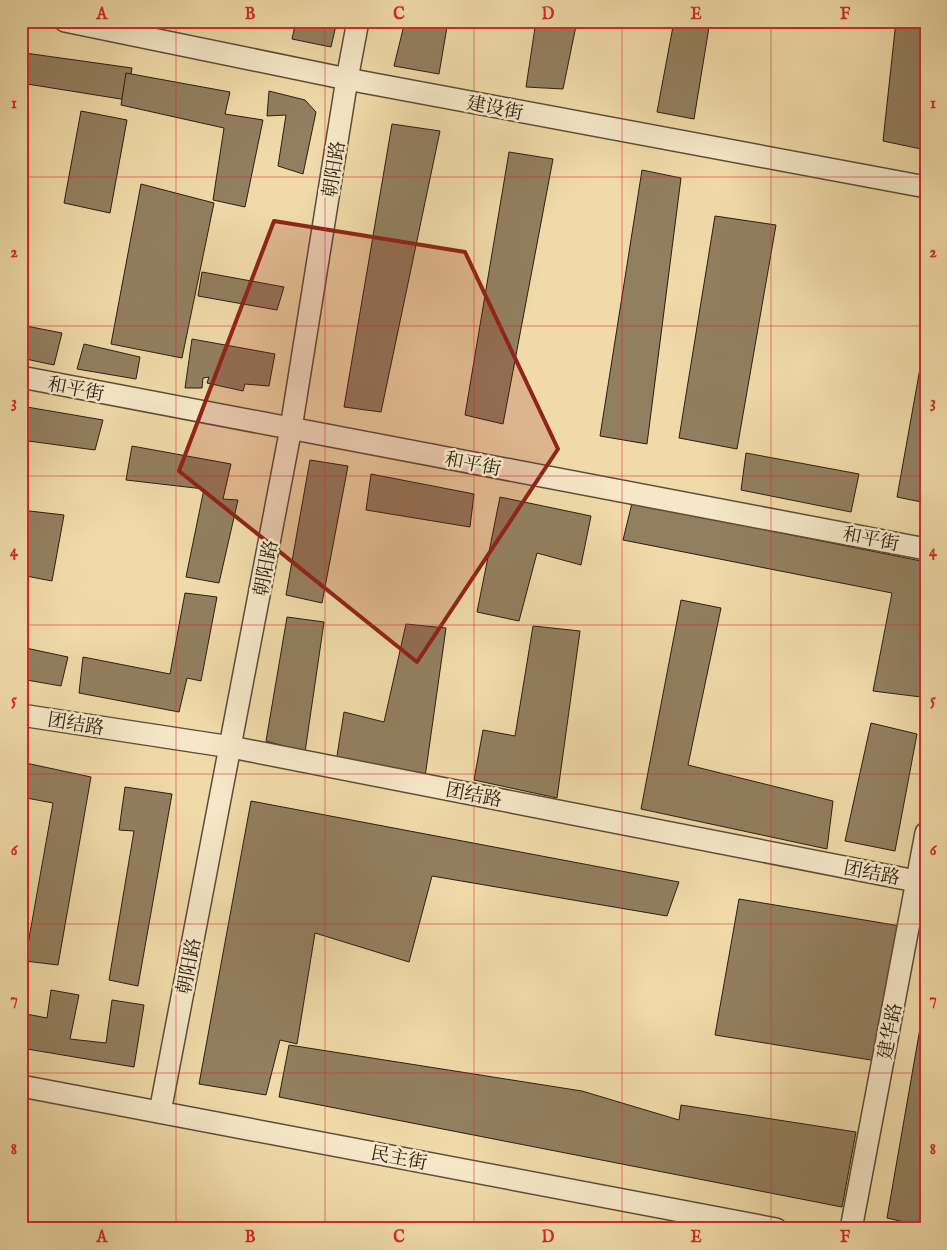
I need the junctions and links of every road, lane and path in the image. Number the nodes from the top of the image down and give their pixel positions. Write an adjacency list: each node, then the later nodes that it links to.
1 (65, 21): 3 (street, 建设街)
2 (358, 21): 3 (street, 朝阳路)
3 (347, 79): 4 (street, 建设街); 6 (street, 朝阳路)
4 (926, 187)
5 (21, 377): 6 (street, 和平街)
6 (291, 428): 7 (street, 和平街); 9 (street, 朝阳路)
7 (926, 549)
8 (21, 714): 9 (street, 团结路)
9 (231, 747): 11 (street, 团结路); 13 (street, 朝阳路)
10 (926, 833): 11 (street, 建华路)
11 (921, 882): 15 (street, 建华路)
12 (21, 1086): 13 (street, 民主街)
13 (160, 1112): 14 (street, 民主街)
14 (776, 1229)
15 (851, 1229)

